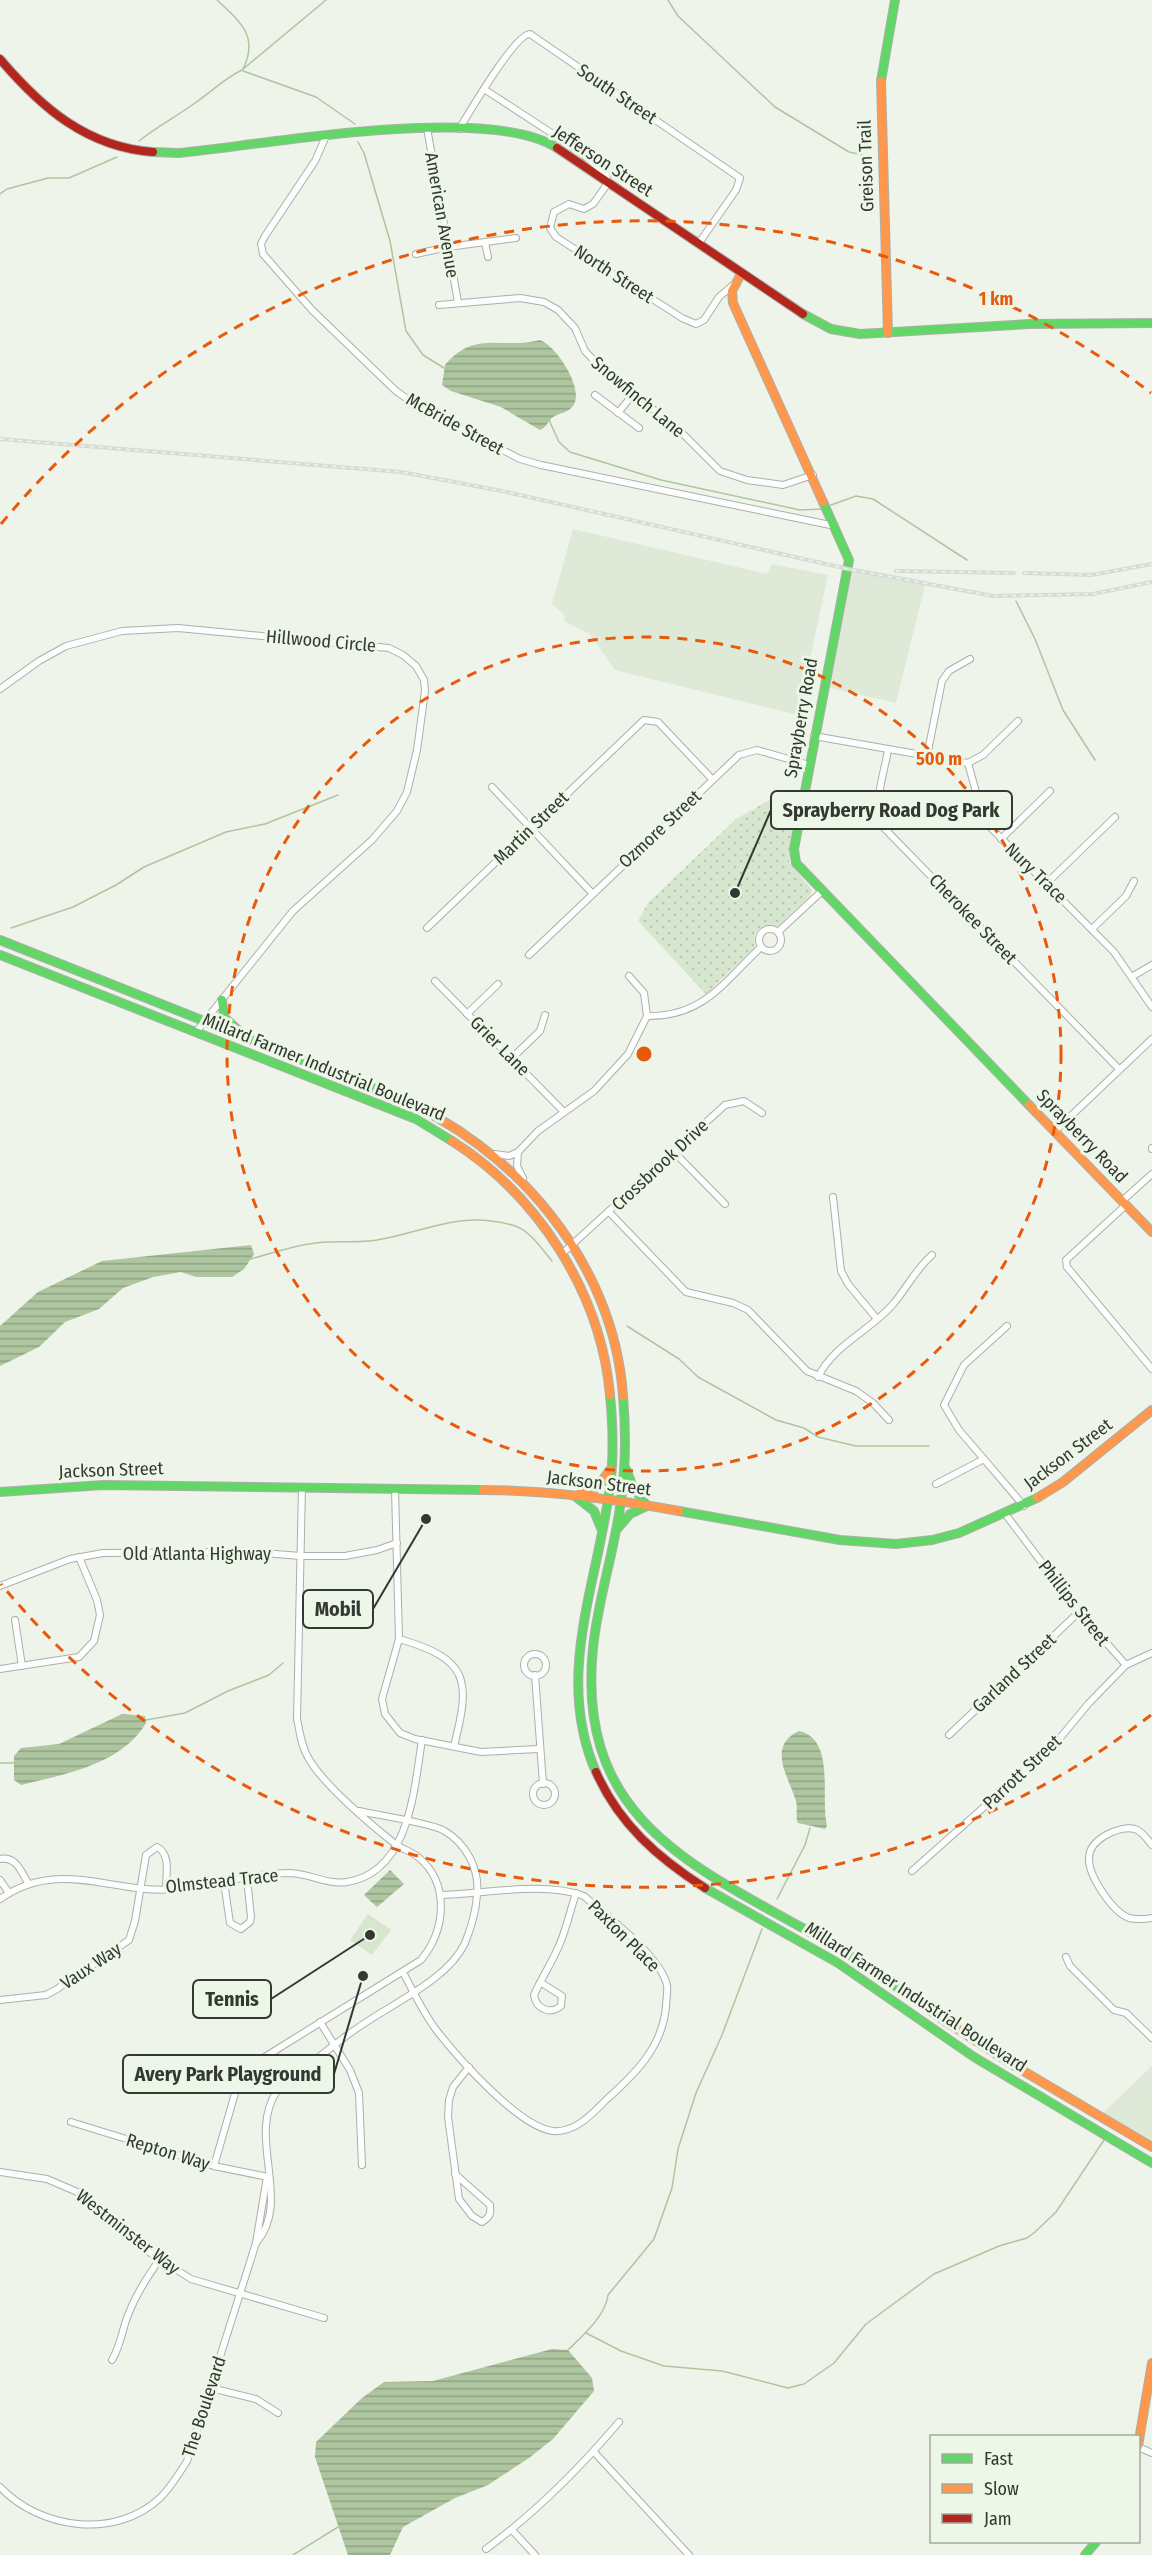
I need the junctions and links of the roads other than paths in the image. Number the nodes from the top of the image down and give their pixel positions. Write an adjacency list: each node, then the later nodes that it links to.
1 (895, 0): 19 (main road, Greison Trail)
2 (0, 59): 6 (main road, Jefferson Street)
3 (484, 89): 5 (street, South Street); 7 (street); 10 (street, South Street)
4 (427, 128): 5 (main road, Jefferson Street); 6 (main road, Jefferson Street); 11 (street, American Avenue)
5 (459, 129): 7 (main road, Jefferson Street)
6 (326, 136): 25 (street, McBride Street)
7 (608, 183): 10 (main road, Jefferson Street); 15 (street, North Street)
8 (516, 238): 9 (street)
9 (485, 242): 11 (street); 13 (street)
10 (699, 243): 14 (main road, Jefferson Street)
11 (448, 247): 12 (street); 16 (street, American Avenue)
12 (416, 254)
13 (488, 257)
14 (741, 274): 15 (main road); 19 (main road, Jefferson Street)
15 (735, 284): 24 (main road, Sprayberry Road)
16 (458, 302): 17 (street, Snowfinch Lane); 20 (street, Snowfinch Lane)
17 (439, 305)
18 (1152, 323): 19 (main road, Jefferson Street)
19 (888, 333)
20 (634, 393): 22 (street); 24 (street, Snowfinch Lane)
21 (595, 395): 22 (street)
22 (618, 413): 23 (street)
23 (639, 428)
24 (813, 475): 25 (main road, Sprayberry Road)
25 (835, 526): 29 (main road, Sprayberry Road)
26 (970, 658): 31 (street)
27 (0, 689): 56 (street, Hillwood Circle)
28 (1018, 721): 32 (street)
29 (814, 736): 30 (street); 33 (main road, Sprayberry Road)
30 (888, 750): 31 (street); 66 (street, Cherokee Street)
31 (927, 756): 32 (street)
32 (969, 764): 39 (street, Nury Trace)
33 (809, 765): 34 (street, Ozmore Street); 42 (main road, Sprayberry Road)
34 (712, 779): 38 (street, Martin Street); 43 (street, Ozmore Street)
35 (492, 787): 38 (street)
36 (1050, 791): 39 (street)
37 (1115, 817): 41 (street)
38 (531, 828): 43 (street); 44 (street, Martin Street)
39 (1001, 839): 41 (street, Nury Trace)
40 (1134, 881): 45 (street)
41 (1047, 884): 45 (street, Nury Trace)
42 (821, 892): 46 (street); 69 (main road, Sprayberry Road)
43 (592, 893): 50 (street, Ozmore Street)
44 (428, 928)
45 (1092, 928): 53 (street, Nury Trace)
46 (778, 932): 48 (street); 48 (street)
47 (0, 940): 61 (main road, Millard Farmer Industrial Boulevard)
48 (761, 947): 60 (street)
49 (0, 955): 62 (main road, Millard Farmer Industrial Boulevard)
50 (529, 955)
51 (1152, 965): 53 (street)
52 (629, 976): 60 (street)
53 (1133, 976): 57 (street, Nury Trace)
54 (435, 981): 58 (street, Grier Lane)
55 (498, 984): 58 (street)
56 (222, 1000): 61 (street, Hillwood Circle); 64 (main road)
57 (1152, 1007)
58 (468, 1014): 65 (street, Grier Lane)
59 (545, 1015): 65 (street)
60 (647, 1016): 67 (street)
61 (204, 1022): 62 (street, Hillwood Circle); 64 (main road, Millard Farmer Industrial Boulevard)
62 (196, 1032): 81 (main road, Millard Farmer Industrial Boulevard)
63 (1152, 1039): 66 (street)
64 (257, 1042): 72 (main road, Millard Farmer Industrial Boulevard)
65 (512, 1059): 67 (street, Grier Lane)
66 (1118, 1068): 69 (street)
67 (564, 1112): 70 (street)
68 (762, 1113): 71 (street, Crossbrook Drive)
69 (1055, 1131): 76 (main road, Sprayberry Road)
70 (518, 1152): 72 (street); 74 (street)
71 (675, 1152): 77 (street); 78 (street, Crossbrook Drive)
72 (495, 1154): 74 (main road, Millard Farmer Industrial Boulevard)
73 (1152, 1174): 76 (street)
74 (524, 1181): 80 (main road, Millard Farmer Industrial Boulevard)
75 (833, 1197): 83 (street)
76 (1124, 1203): 79 (main road, Sprayberry Road); 85 (street)
77 (725, 1204)
78 (610, 1213): 80 (street, Crossbrook Drive); 86 (street)
79 (1152, 1232)
80 (574, 1246): 81 (street, Crossbrook Drive); 91 (main road, Millard Farmer Industrial Boulevard)
81 (564, 1252): 90 (main road, Millard Farmer Industrial Boulevard)
82 (932, 1256): 83 (street)
83 (877, 1319): 86 (street)
84 (1007, 1326): 89 (street)
85 (1152, 1369)
86 (818, 1377): 88 (street)
87 (1152, 1410): 100 (main road, Jackson Street)
88 (889, 1420)
89 (984, 1459): 92 (street); 100 (street)
90 (612, 1465): 96 (main road); 97 (main road, Millard Farmer Industrial Boulevard)
91 (626, 1467): 98 (main road, Millard Farmer Industrial Boulevard); 99 (main road)
92 (936, 1484)
93 (302, 1486): 94 (main road, Jackson Street); 95 (main road, Jackson Street); 105 (street)
94 (394, 1489): 96 (main road, Jackson Street); 104 (street)
95 (0, 1492)
96 (575, 1496): 97 (main road, Jackson Street); 102 (main road)
97 (608, 1499): 98 (main road, Jackson Street); 102 (main road, Millard Farmer Industrial Boulevard)
98 (621, 1501): 99 (main road, Jackson Street); 103 (main road, Millard Farmer Industrial Boulevard)
99 (647, 1506): 101 (main road, Jackson Street); 103 (main road)
100 (1024, 1506): 101 (main road, Jackson Street)
101 (1006, 1515): 108 (street, Phillips Street)
102 (602, 1528): 150 (main road, Millard Farmer Industrial Boulevard)
103 (615, 1532): 149 (main road, Millard Farmer Industrial Boulevard)
104 (398, 1543): 105 (street, Old Atlanta Highway); 110 (street)
105 (301, 1556): 106 (street, Old Atlanta Highway); 121 (street)
106 (79, 1557): 107 (street, Old Atlanta Highway); 113 (street)
107 (0, 1586)
108 (1079, 1612): 112 (street, Phillips Street); 116 (street, Garland Street)
109 (15, 1620): 113 (street)
110 (399, 1639): 117 (street); 118 (street)
111 (1152, 1653): 112 (street)
112 (1126, 1665): 126 (street, Parrott Street)
113 (22, 1666): 114 (street)
114 (0, 1669)
115 (535, 1676): 119 (street)
116 (949, 1735)
117 (422, 1740): 118 (street); 122 (street, Olmstead Trace)
118 (454, 1746): 119 (street)
119 (538, 1749): 120 (street)
120 (543, 1784)
121 (358, 1811): 122 (street, The Boulevard); 123 (street)
122 (407, 1822): 123 (street, Olmstead Trace); 135 (street, The Boulevard)
123 (396, 1845): 127 (street, Olmstead Trace); 136 (street)
124 (1152, 1845): 138 (street)
125 (0, 1859): 130 (street)
126 (912, 1871)
127 (247, 1879): 129 (street, Olmstead Trace); 129 (street)
128 (0, 1880): 133 (street)
129 (224, 1882): 132 (street, Olmstead Trace)
130 (28, 1883): 131 (street, Olmstead Trace); 133 (street, Olmstead Trace)
131 (139, 1888): 132 (street, Olmstead Trace); 132 (street, Vaux Way); 143 (street, Vaux Way)
132 (166, 1889)
133 (9, 1893): 137 (street, Olmstead Trace)
134 (576, 1893): 135 (street, Paxton Place); 141 (street); 147 (street, Paxton Place)
135 (478, 1894): 136 (street, Paxton Place); 142 (street, The Boulevard)
136 (441, 1895): 140 (street)
137 (0, 1899)
138 (1152, 1918)
139 (1066, 1957): 145 (street)
140 (403, 1972): 142 (street, Paxton Place); 144 (street)
141 (540, 1982): 141 (street)
142 (413, 1992): 146 (street, The Boulevard); 147 (street, Paxton Place)
143 (0, 2000)
144 (320, 2022): 146 (street); 152 (street)
145 (1152, 2038)
146 (334, 2045): 151 (street); 155 (street, The Boulevard)
147 (469, 2067): 154 (street)
148 (71, 2122): 152 (street, Repton Way)
149 (1152, 2147)
150 (1152, 2163)
151 (362, 2165)
152 (214, 2166): 155 (street, Repton Way)
153 (0, 2172): 156 (street, Westminster Way)
154 (455, 2174): 154 (street)
155 (268, 2177): 157 (street, The Boulevard)
156 (159, 2260): 157 (street, Westminster Way); 159 (street)
157 (239, 2295): 158 (street, Westminster Way); 161 (street, The Boulevard)
158 (324, 2318)
159 (112, 2360)
160 (1152, 2363): 164 (main road)
161 (211, 2388): 162 (street); 166 (street, The Boulevard)
162 (278, 2413)
163 (620, 2422): 165 (street)
164 (1140, 2435)
165 (594, 2452): 167 (street); 171 (street)
166 (0, 2487)
167 (512, 2530): 169 (street); 170 (street)
168 (1094, 2543): 172 (main road)
169 (486, 2548)
170 (535, 2555)
171 (690, 2555)
172 (1085, 2555)

